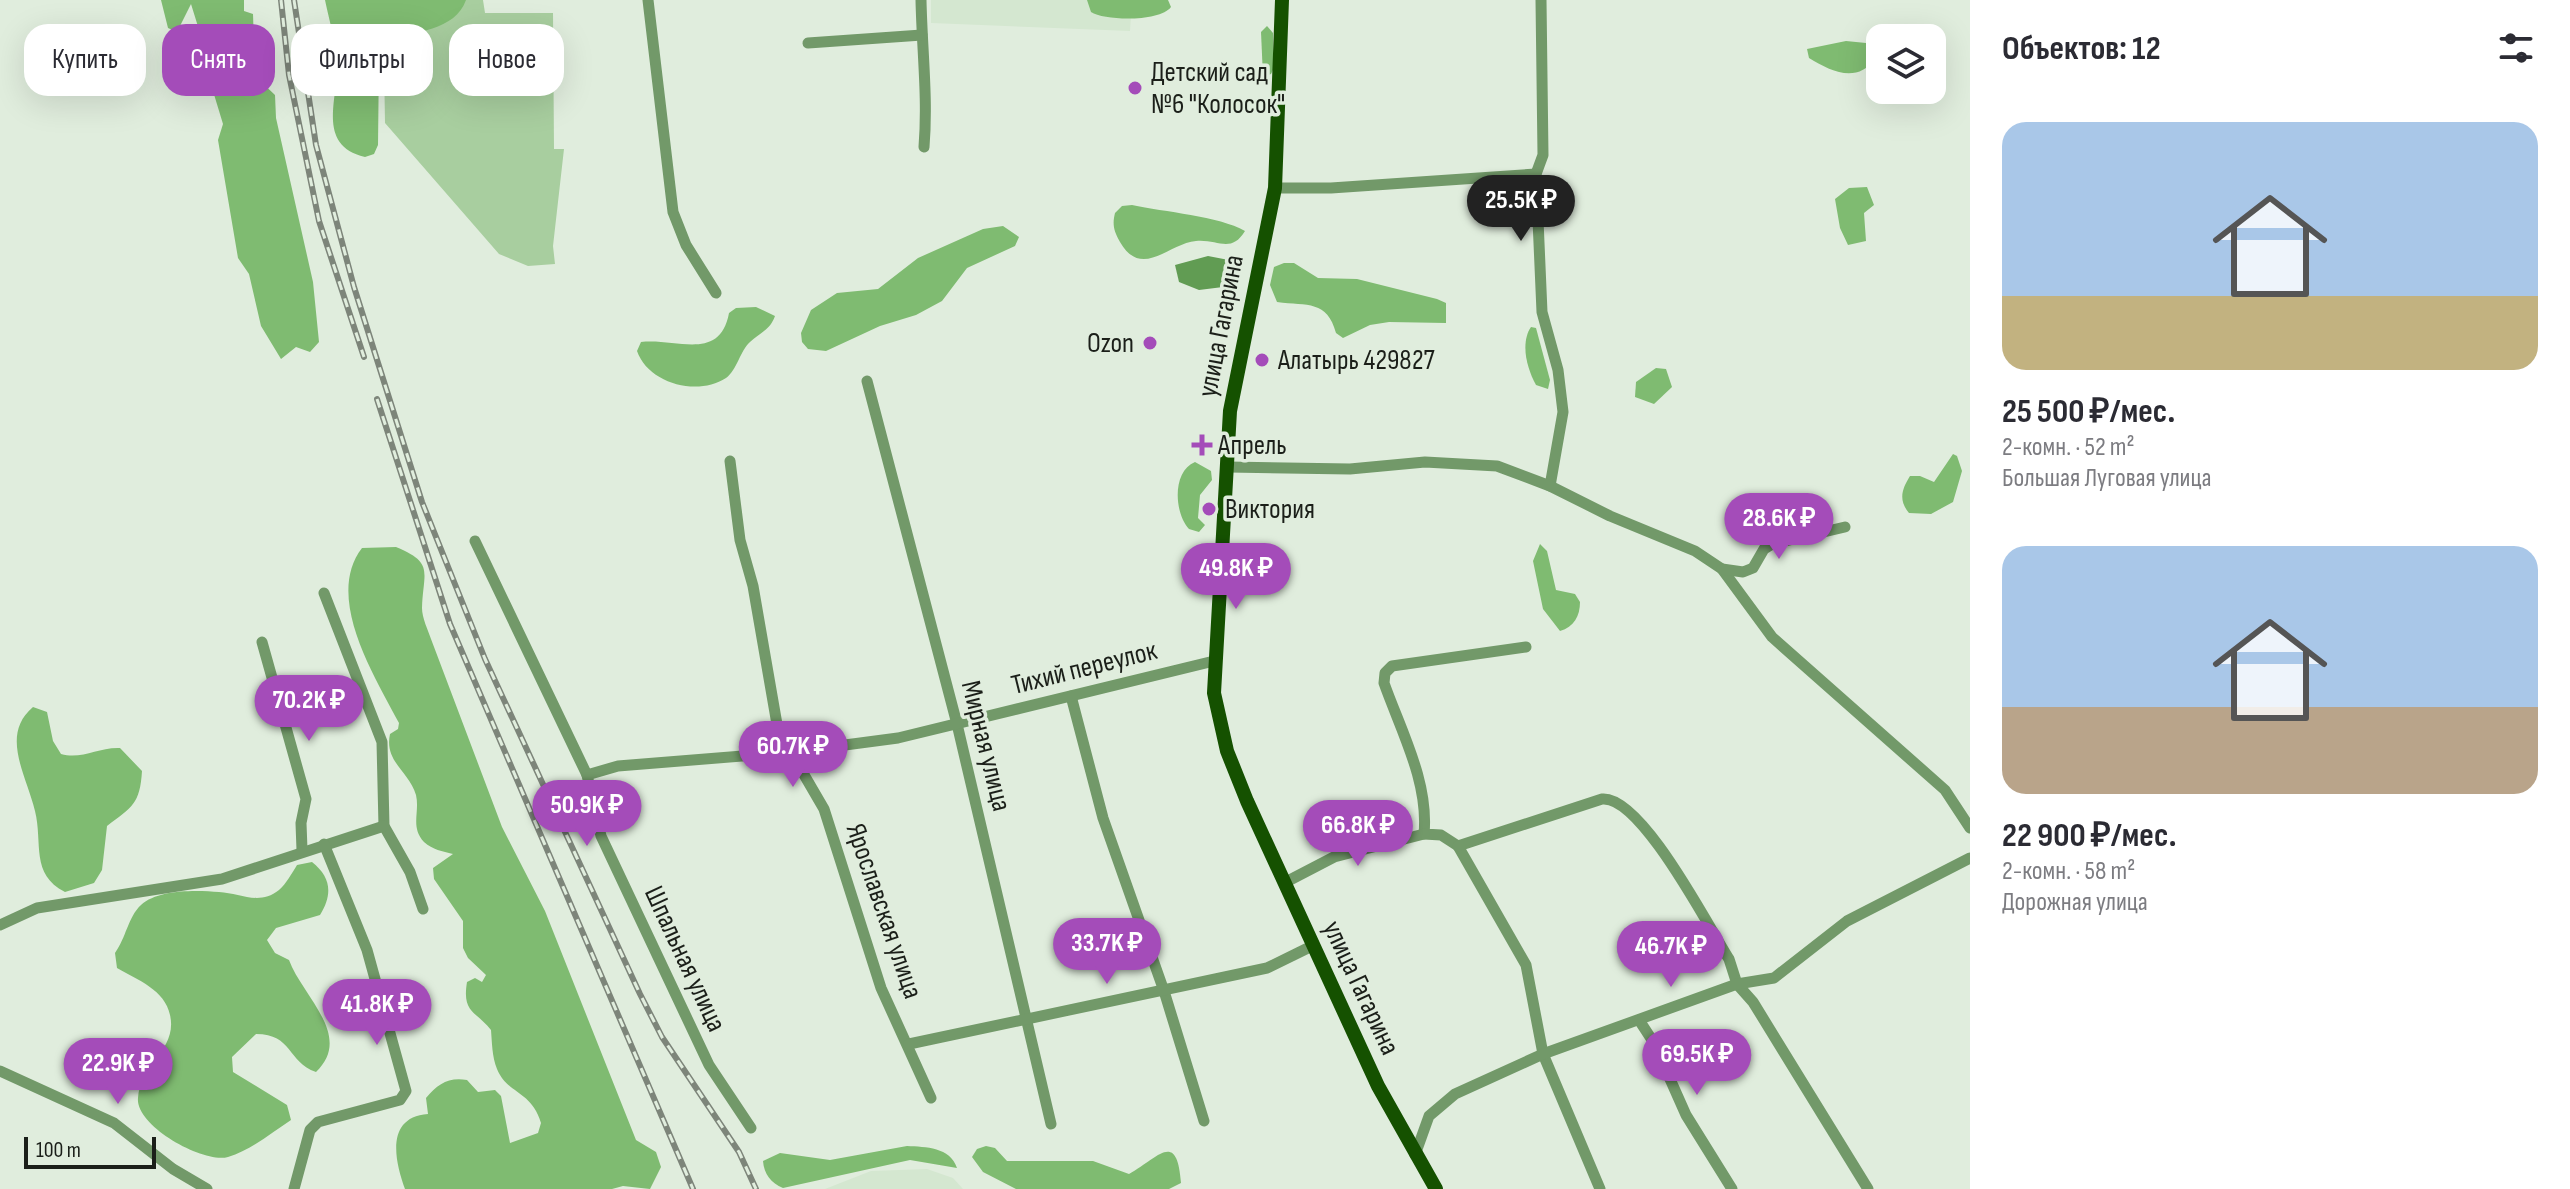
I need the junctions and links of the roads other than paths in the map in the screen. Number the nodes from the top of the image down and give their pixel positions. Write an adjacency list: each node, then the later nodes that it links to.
1 (648, 0): 10 (street)
2 (921, 0): 5 (street)
3 (1282, 0): 9 (main road, улица Гагарина)
4 (1541, 0): 8 (street)
5 (922, 35): 6 (street); 7 (street)
6 (808, 43)
7 (924, 147)
8 (1536, 174): 9 (street); 14 (street)
9 (1275, 188): 13 (main road, улица Гагарина)
10 (716, 293)
11 (867, 381): 23 (street, Мирная улица)
12 (730, 461): 24 (street, Ярославская улица)
13 (1228, 467): 14 (street); 21 (main road, улица Гагарина)
14 (1550, 486): 17 (street)
15 (1845, 527): 17 (street)
16 (475, 541): 25 (street, Шпальная улица)
17 (1722, 569): 27 (street)
18 (324, 593): 26 (street)
19 (262, 642): 31 (street)
20 (1526, 647): 28 (street)
21 (1214, 661): 22 (street, Тихий переулок); 33 (main road, улица Гагарина)
22 (1071, 696): 23 (street, Тихий переулок); 38 (street)
23 (957, 724): 24 (street, Тихий переулок); 39 (street, Мирная улица)
24 (792, 752): 25 (street, Тихий переулок); 41 (street, Ярославская улица)
25 (587, 775): 47 (street, Шпальная улица)
26 (384, 826): 29 (street); 34 (street)
27 (1970, 828)
28 (1424, 834): 30 (street); 33 (street)
29 (324, 844): 31 (street); 50 (street)
30 (1458, 846): 37 (street); 42 (street)
31 (302, 850): 35 (street)
32 (1970, 858): 37 (street)
33 (1284, 883): 36 (main road, улица Гагарина)
34 (423, 909)
35 (0, 925)
36 (1312, 946): 38 (street); 48 (main road, улица Гагарина)
37 (1737, 984): 40 (street); 54 (street)
38 (1164, 991): 39 (street); 45 (street)
39 (1026, 1020): 41 (street); 46 (street, Мирная улица)
40 (1639, 1020): 42 (street); 53 (street)
41 (909, 1044): 44 (street, Ярославская улица)
42 (1543, 1054): 48 (street); 52 (street)
43 (0, 1071): 49 (street)
44 (931, 1098)
45 (1204, 1121)
46 (1051, 1124)
47 (751, 1128)
48 (1415, 1155): 51 (main road, улица Гагарина)
49 (207, 1189)
50 (294, 1189)
51 (1436, 1189)
52 (1600, 1189)
53 (1732, 1189)
54 (1868, 1189)

